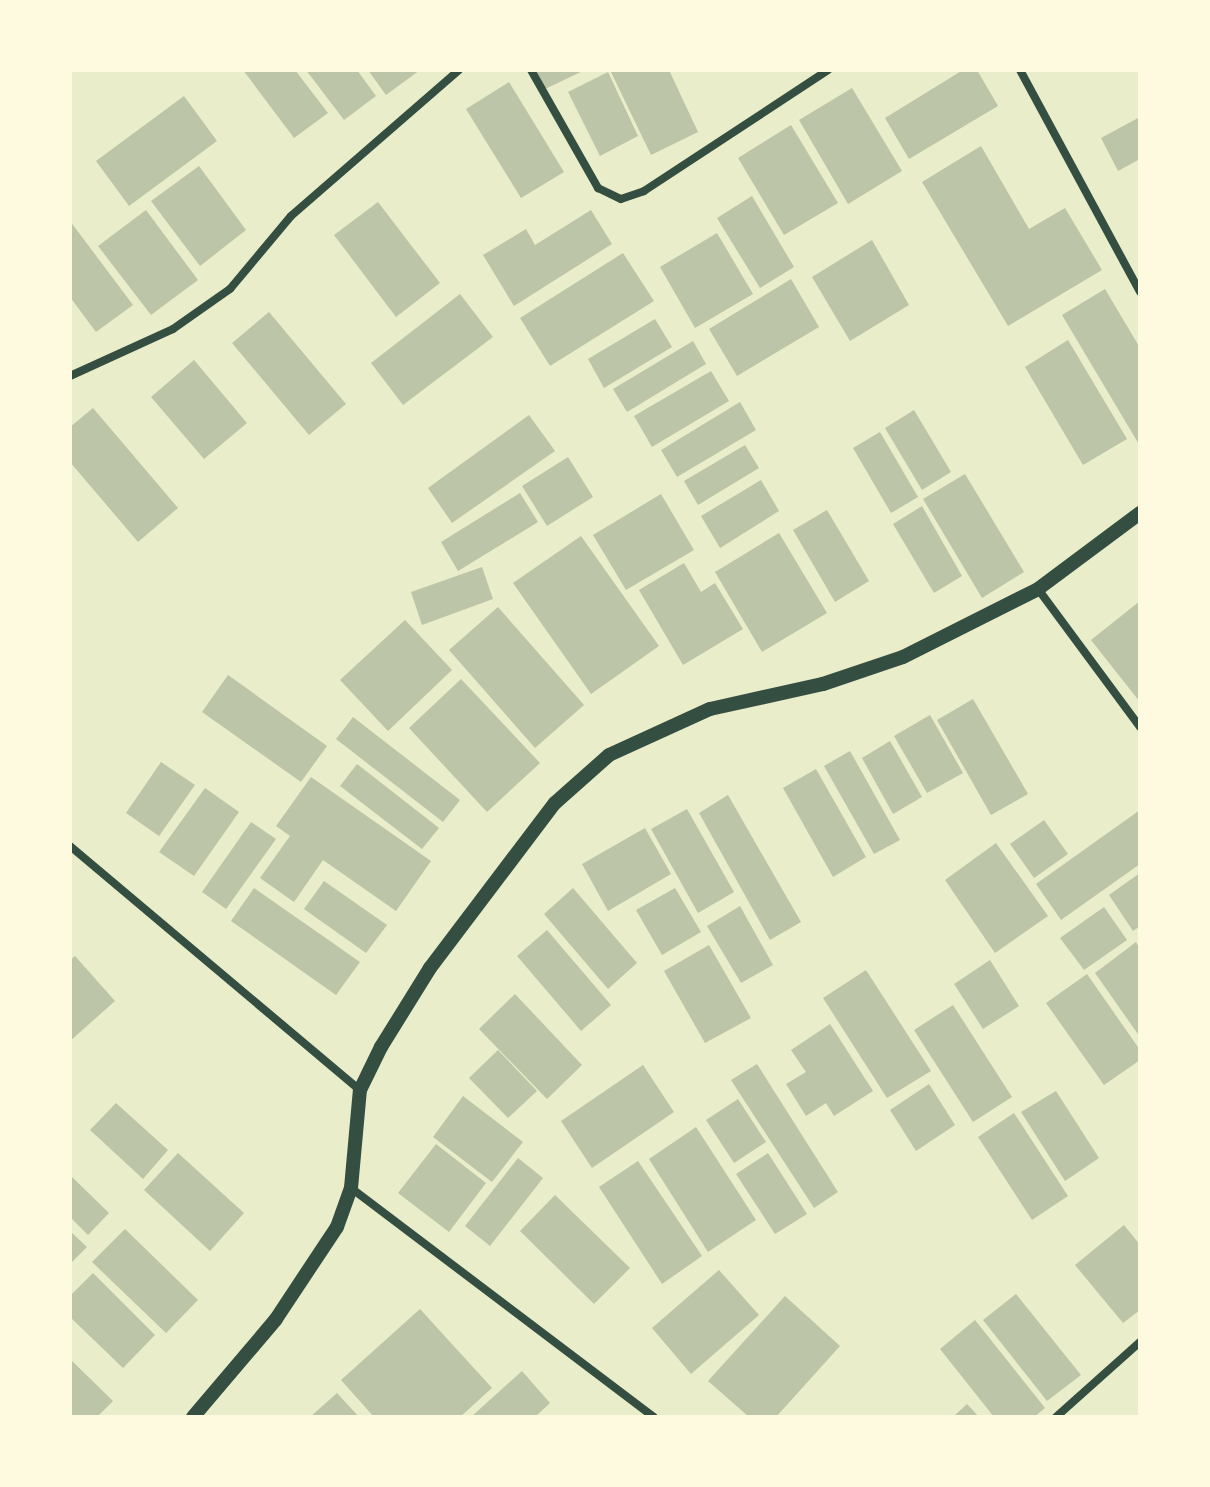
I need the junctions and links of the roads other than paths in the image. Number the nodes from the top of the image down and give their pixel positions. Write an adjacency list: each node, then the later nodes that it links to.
1 (459, 70): 6 (street)
2 (531, 70): 3 (street)
3 (828, 70)
4 (1020, 70): 5 (street)
5 (1140, 292)
6 (70, 376)
7 (1140, 513): 8 (street)
8 (1038, 589): 9 (street); 11 (street)
9 (1140, 727)
10 (70, 846): 11 (street)
11 (360, 1090): 12 (street)
12 (351, 1188): 14 (street); 15 (street)
13 (1140, 1342): 16 (street)
14 (193, 1417)
15 (654, 1417)
16 (1056, 1417)

